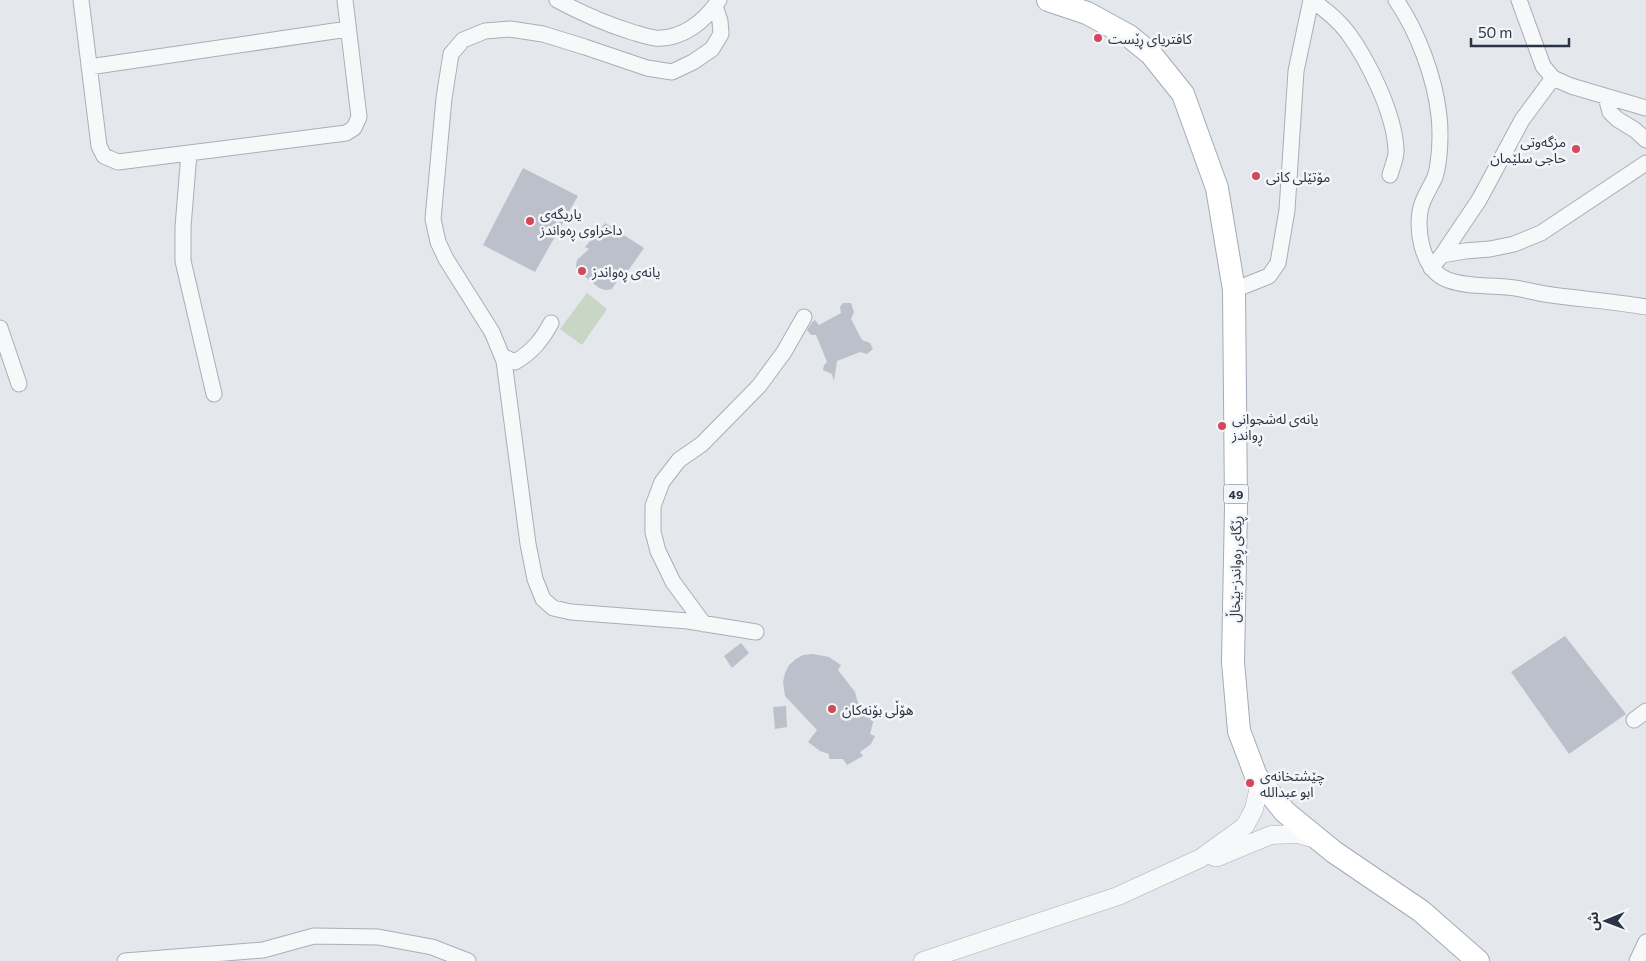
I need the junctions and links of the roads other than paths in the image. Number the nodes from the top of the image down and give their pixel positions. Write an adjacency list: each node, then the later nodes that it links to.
1 (81, 0): 11 (street)
2 (345, 0): 10 (street)
3 (557, 0): 8 (street)
4 (1048, 0): 9 (main road, ڕێگای ڕەواندز-بێخاڵ / 49)
5 (1311, 0): 18 (street); 21 (street)
6 (1396, 0): 20 (street)
7 (1519, 0): 12 (street)
8 (717, 3): 26 (street)
9 (1087, 6): 21 (main road, ڕێگای ڕەواندز-بێخاڵ / 49)
10 (348, 29): 11 (street); 16 (street)
11 (89, 67): 16 (street)
12 (1553, 78): 13 (street); 19 (street)
13 (1606, 97): 14 (street); 15 (street)
14 (1646, 108)
15 (1646, 140)
16 (189, 153): 28 (street)
17 (1646, 163): 19 (street)
18 (1390, 175)
19 (1442, 255): 20 (street)
20 (1431, 268): 22 (street)
21 (1234, 290): 33 (main road, ڕێگای ڕەواندز-بێخاڵ / 49)
22 (1646, 307)
23 (804, 317): 29 (street)
24 (552, 323): 26 (street)
25 (0, 328): 27 (street)
26 (502, 356): 29 (street)
27 (19, 384)
28 (214, 394)
29 (704, 624): 30 (street)
30 (756, 632)
31 (1646, 711): 32 (street)
32 (1634, 720)
33 (1256, 776): 34 (main road, ڕێگای ڕەواندز-بێخاڵ / 49); 35 (street)
34 (1319, 840): 35 (street); 41 (main road, ڕێگای ڕەواندز-بێخاڵ / 49)
35 (1201, 858): 40 (street)
36 (1646, 942): 37 (street)
37 (1641, 959)
38 (125, 961): 39 (street)
39 (468, 961)
40 (923, 961)
41 (1478, 961)

